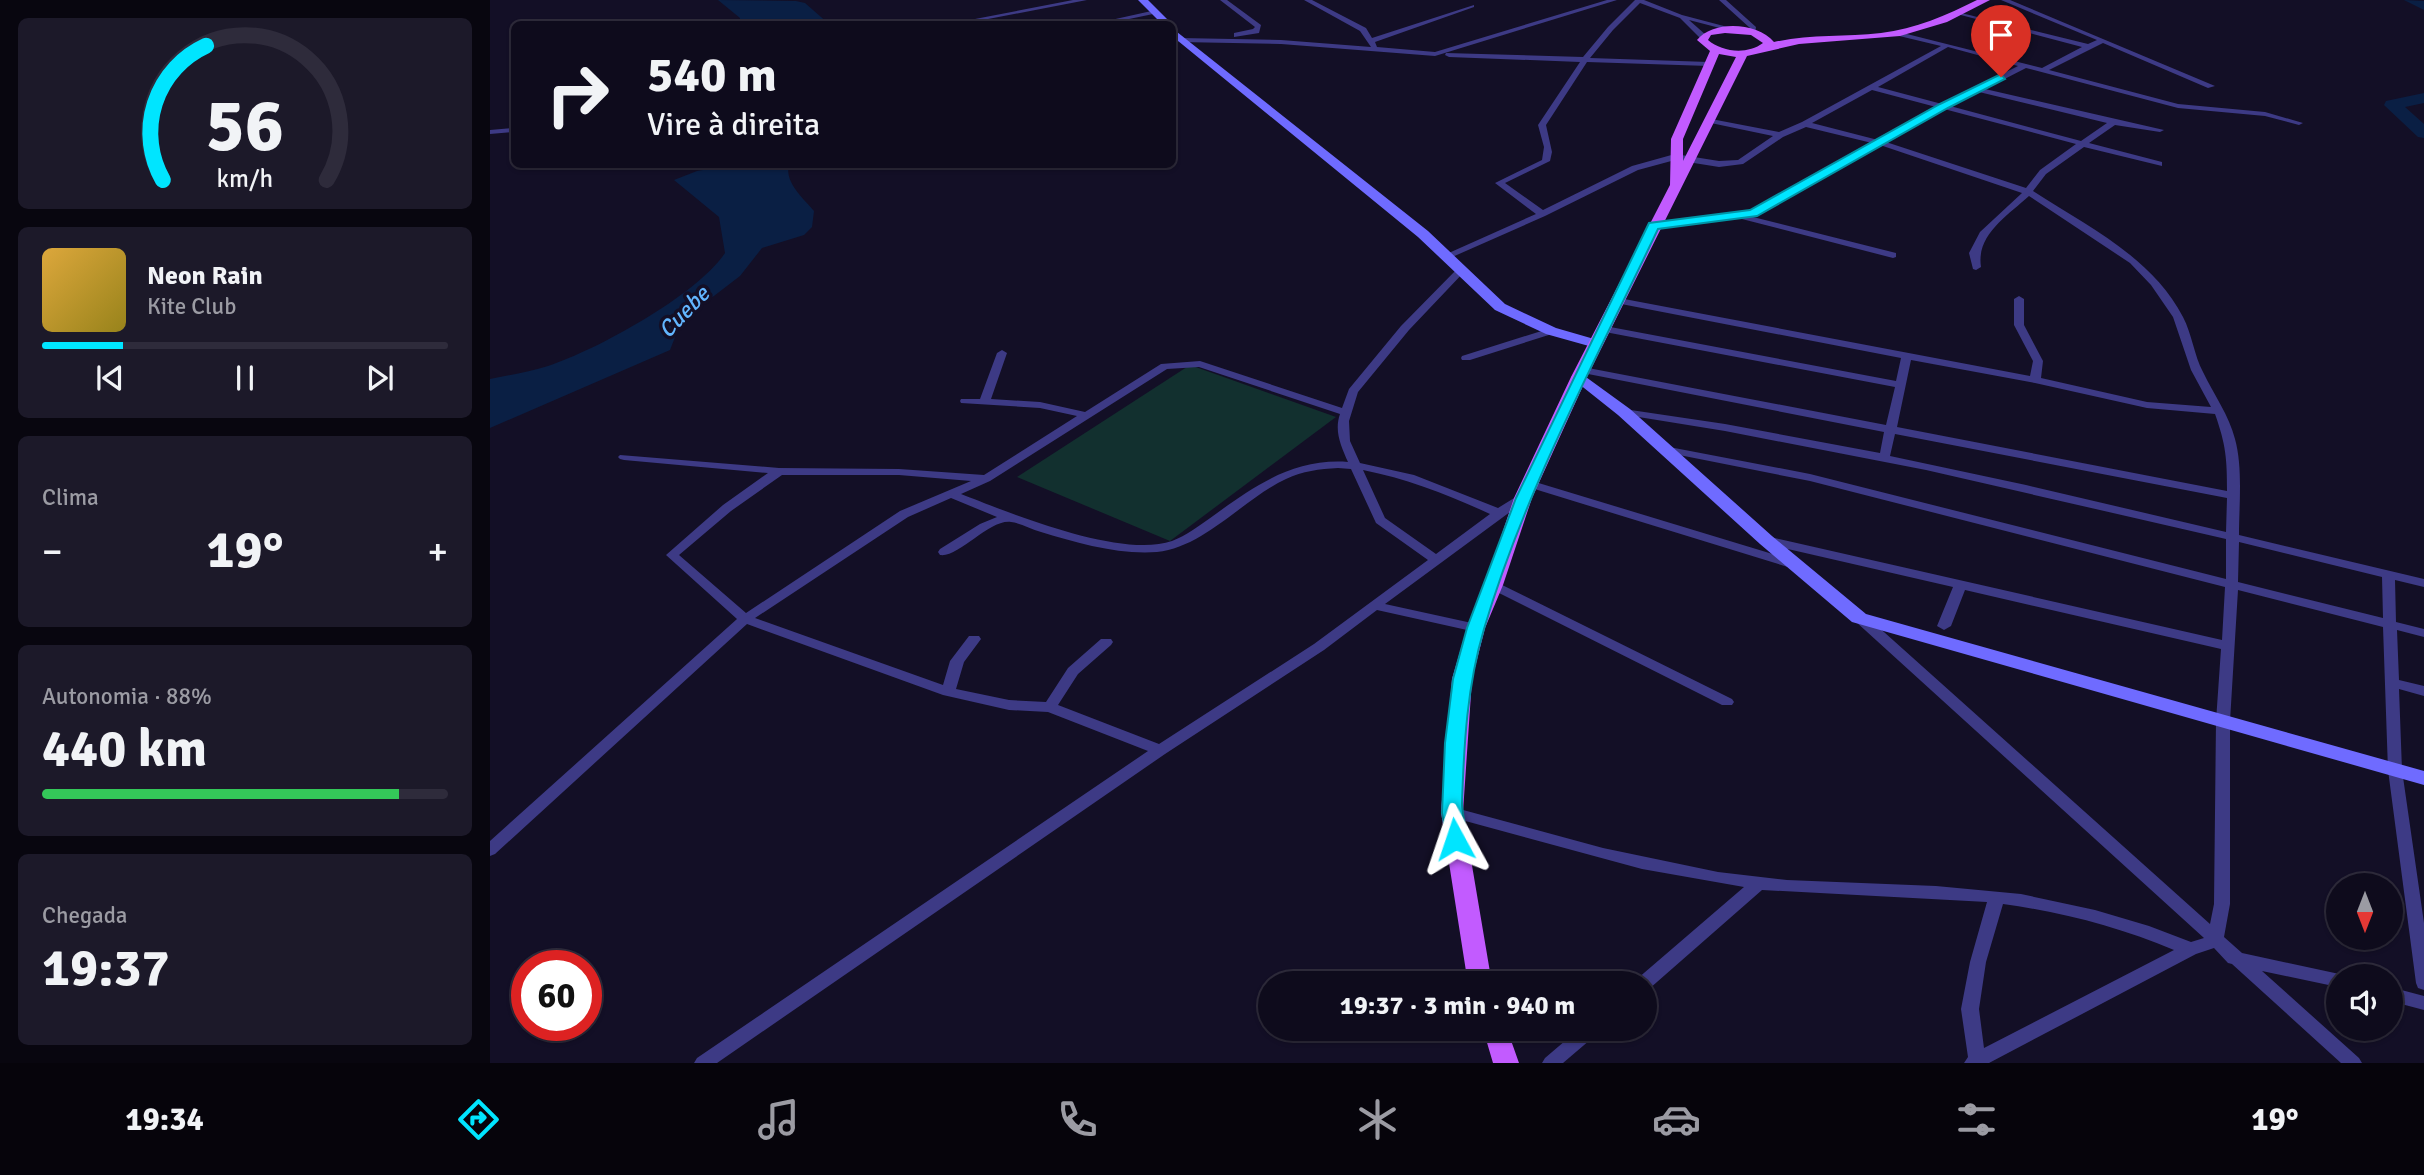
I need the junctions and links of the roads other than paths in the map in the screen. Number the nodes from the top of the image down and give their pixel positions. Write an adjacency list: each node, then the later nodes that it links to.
1 (1084, 0): 15 (street)
2 (1143, 0): 12 (main road)
3 (1223, 0): 24 (street)
4 (1307, 0): 25 (street)
5 (1614, 0): 33 (street)
6 (1639, 0): 14 (street); 34 (street)
7 (1670, 0): 14 (street)
8 (1722, 0): 19 (street)
9 (1985, 0): 13 (main road)
10 (2004, 0): 26 (street)
11 (1472, 6): 25 (street)
12 (1156, 12): 16 (street); 17 (main road)
13 (1959, 13): 20 (main road); 28 (street)
14 (1677, 15): 18 (street); 22 (street)
15 (969, 21)
16 (1112, 21)
17 (1164, 21)
18 (1735, 30): 19 (main road); 22 (main road)
19 (1755, 33): 23 (main road); 29 (main road)
20 (1898, 33): 23 (main road); 27 (street)
21 (1176, 35): 24 (street); 61 (main road)
22 (1703, 36): 31 (main road)
23 (1805, 39): 29 (main road)
24 (1209, 40): 30 (street)
25 (1372, 40): 30 (street)
26 (2102, 40): 28 (street); 38 (street)
27 (1947, 45): 36 (street); 39 (street)
28 (2089, 46): 37 (street)
29 (1766, 47): 32 (main road)
30 (1376, 50): 33 (street)
31 (1716, 50): 32 (main road); 35 (main road)
32 (1742, 52): 42 (main road)
33 (1435, 54): 34 (street)
34 (1584, 58): 35 (street); 57 (street)
35 (1709, 64): 52 (main road)
36 (2026, 65): 37 (street); 40 (street)
37 (2043, 70): 44 (street)
38 (2211, 86)
39 (1870, 87): 41 (street); 45 (street)
40 (1977, 89): 41 (street); 43 (street)
41 (1944, 106): 50 (street); 51 (street)
42 (1709, 120): 49 (street); 53 (main road)
43 (2113, 122): 47 (street); 51 (street)
44 (2299, 123)
45 (1805, 124): 49 (street); 50 (street)
46 (511, 130): 48 (street)
47 (2160, 130)
48 (490, 132)
49 (1780, 135): 53 (street)
50 (1881, 143): 56 (street); 58 (street)
51 (2085, 143): 54 (street); 56 (street)
52 (1675, 157): 53 (street); 55 (main road); 57 (street)
53 (1691, 160): 55 (main road)
54 (2159, 164)
55 (1676, 184): 59 (main road)
56 (2028, 192): 62 (street); 76 (street)
57 (1542, 214): 61 (street)
58 (1741, 216): 59 (street); 60 (street)
59 (1653, 226): 65 (main road)
60 (1894, 255)
61 (1447, 256): 63 (main road)
62 (1976, 267)
63 (1462, 269): 66 (main road); 77 (street)
64 (2019, 299): 72 (street)
65 (1619, 302): 67 (main road); 69 (street)
66 (1551, 331): 67 (main road); 70 (street)
67 (1600, 336): 71 (main road); 73 (street)
68 (1002, 354): 75 (street)
69 (1907, 355): 72 (street); 73 (street)
70 (1466, 358)
71 (1581, 373): 78 (main road); 80 (street); 87 (main road)
72 (2035, 380): 76 (street)
73 (1901, 385): 80 (street)
74 (965, 401): 75 (street)
75 (984, 402): 79 (street)
76 (2219, 411): 89 (street)
77 (1344, 412): 79 (street); 84 (street)
78 (1624, 412): 81 (main road); 83 (street)
79 (1086, 415): 86 (street)
80 (1892, 429): 83 (street); 89 (street)
81 (1664, 449): 93 (main road); 98 (street)
82 (624, 457): 85 (street)
83 (1884, 459): 92 (street)
84 (1357, 466): 90 (street); 91 (street); 95 (street)
85 (779, 471): 86 (street); 104 (street)
86 (986, 479): 88 (street)
87 (1527, 491): 90 (street); 96 (street); 100 (main road)
88 (950, 494): 91 (street); 104 (street)
89 (2234, 496): 92 (street)
90 (1499, 513): 95 (street)
91 (1008, 517): 94 (street)
92 (2230, 534): 97 (street); 98 (street)
93 (1766, 540): 96 (main road); 101 (street)
94 (944, 552)
95 (1438, 561): 102 (street)
96 (1795, 565): 103 (main road)
97 (2388, 574): 99 (street); 105 (street)
98 (2232, 582): 105 (street); 111 (street)
99 (2424, 583)
100 (1494, 585): 107 (main road); 115 (street)
101 (1960, 586): 106 (street); 111 (street)
102 (1377, 606): 107 (street); 118 (street)
103 (1859, 618): 117 (main road); 125 (street)
104 (745, 620): 114 (street); 122 (street)
105 (2391, 624): 108 (street); 112 (street)
106 (1944, 626)
107 (1476, 628): 121 (main road)
108 (2424, 633)
109 (974, 639): 114 (street)
110 (1106, 642): 116 (street)
111 (2227, 646): 117 (street)
112 (2393, 684): 113 (street); 119 (street)
113 (2424, 691)
114 (948, 692): 116 (street)
115 (1727, 702)
116 (1050, 707): 118 (street)
117 (2223, 721): 119 (main road); 125 (street)
118 (1160, 751): 137 (street)
119 (2395, 770): 120 (main road); 131 (street)
120 (2424, 778)
121 (1452, 813): 123 (street); 128 (main road)
122 (490, 850)
123 (1759, 883): 124 (street); 129 (street)
124 (1997, 897): 126 (street); 136 (street)
125 (2215, 942): 126 (street); 127 (street)
126 (2190, 949): 136 (street)
127 (2234, 958): 130 (street); 140 (street)
128 (1478, 971)
129 (1657, 972)
130 (2326, 977)
131 (2424, 983)
132 (2403, 997): 133 (street)
133 (2424, 1003)
134 (1499, 1041): 138 (main road)
135 (1577, 1041): 139 (street)
136 (1975, 1061)
137 (703, 1063)
138 (1506, 1063)
139 (1551, 1063)
140 (2353, 1063)

